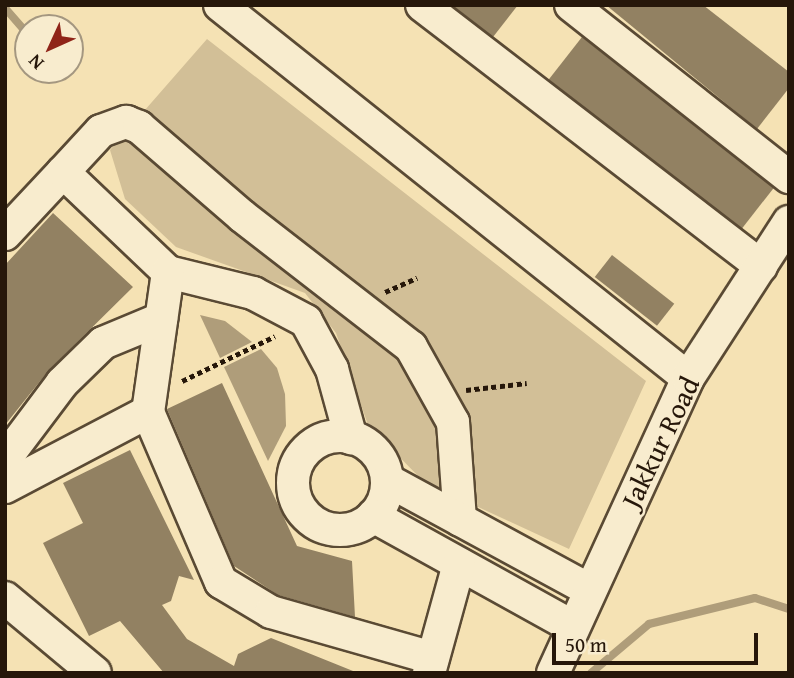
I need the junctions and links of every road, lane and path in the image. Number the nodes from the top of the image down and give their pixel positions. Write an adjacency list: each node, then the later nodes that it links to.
1 (220, 5): 12 (street)
2 (422, 5): 8 (street)
3 (571, 5): 5 (street)
4 (63, 172): 7 (street); 9 (street); 14 (street)
5 (789, 177)
6 (789, 222): 8 (street, Jakkur Road)
7 (5, 234)
8 (761, 266): 12 (street, Jakkur Road)
9 (168, 272): 10 (street); 11 (street)
10 (161, 319): 15 (street); 17 (street)
11 (306, 321): 15 (path); 16 (street)
12 (688, 378): 23 (street, Jakkur Road)
13 (527, 383): 14 (path)
14 (437, 393): 21 (street)
15 (149, 404): 19 (street); 26 (street)
16 (351, 438): 18 (street); 20 (street)
17 (5, 459)
18 (387, 480): 20 (street); 21 (street)
19 (5, 487)
20 (373, 516): 22 (street)
21 (460, 520): 23 (street)
22 (459, 564): 25 (street); 26 (street)
23 (590, 590): 25 (street, Jakkur Road)
24 (5, 598): 27 (street)
25 (573, 627): 28 (street, Jakkur Road)
26 (431, 665)
27 (95, 673)
28 (553, 673)

